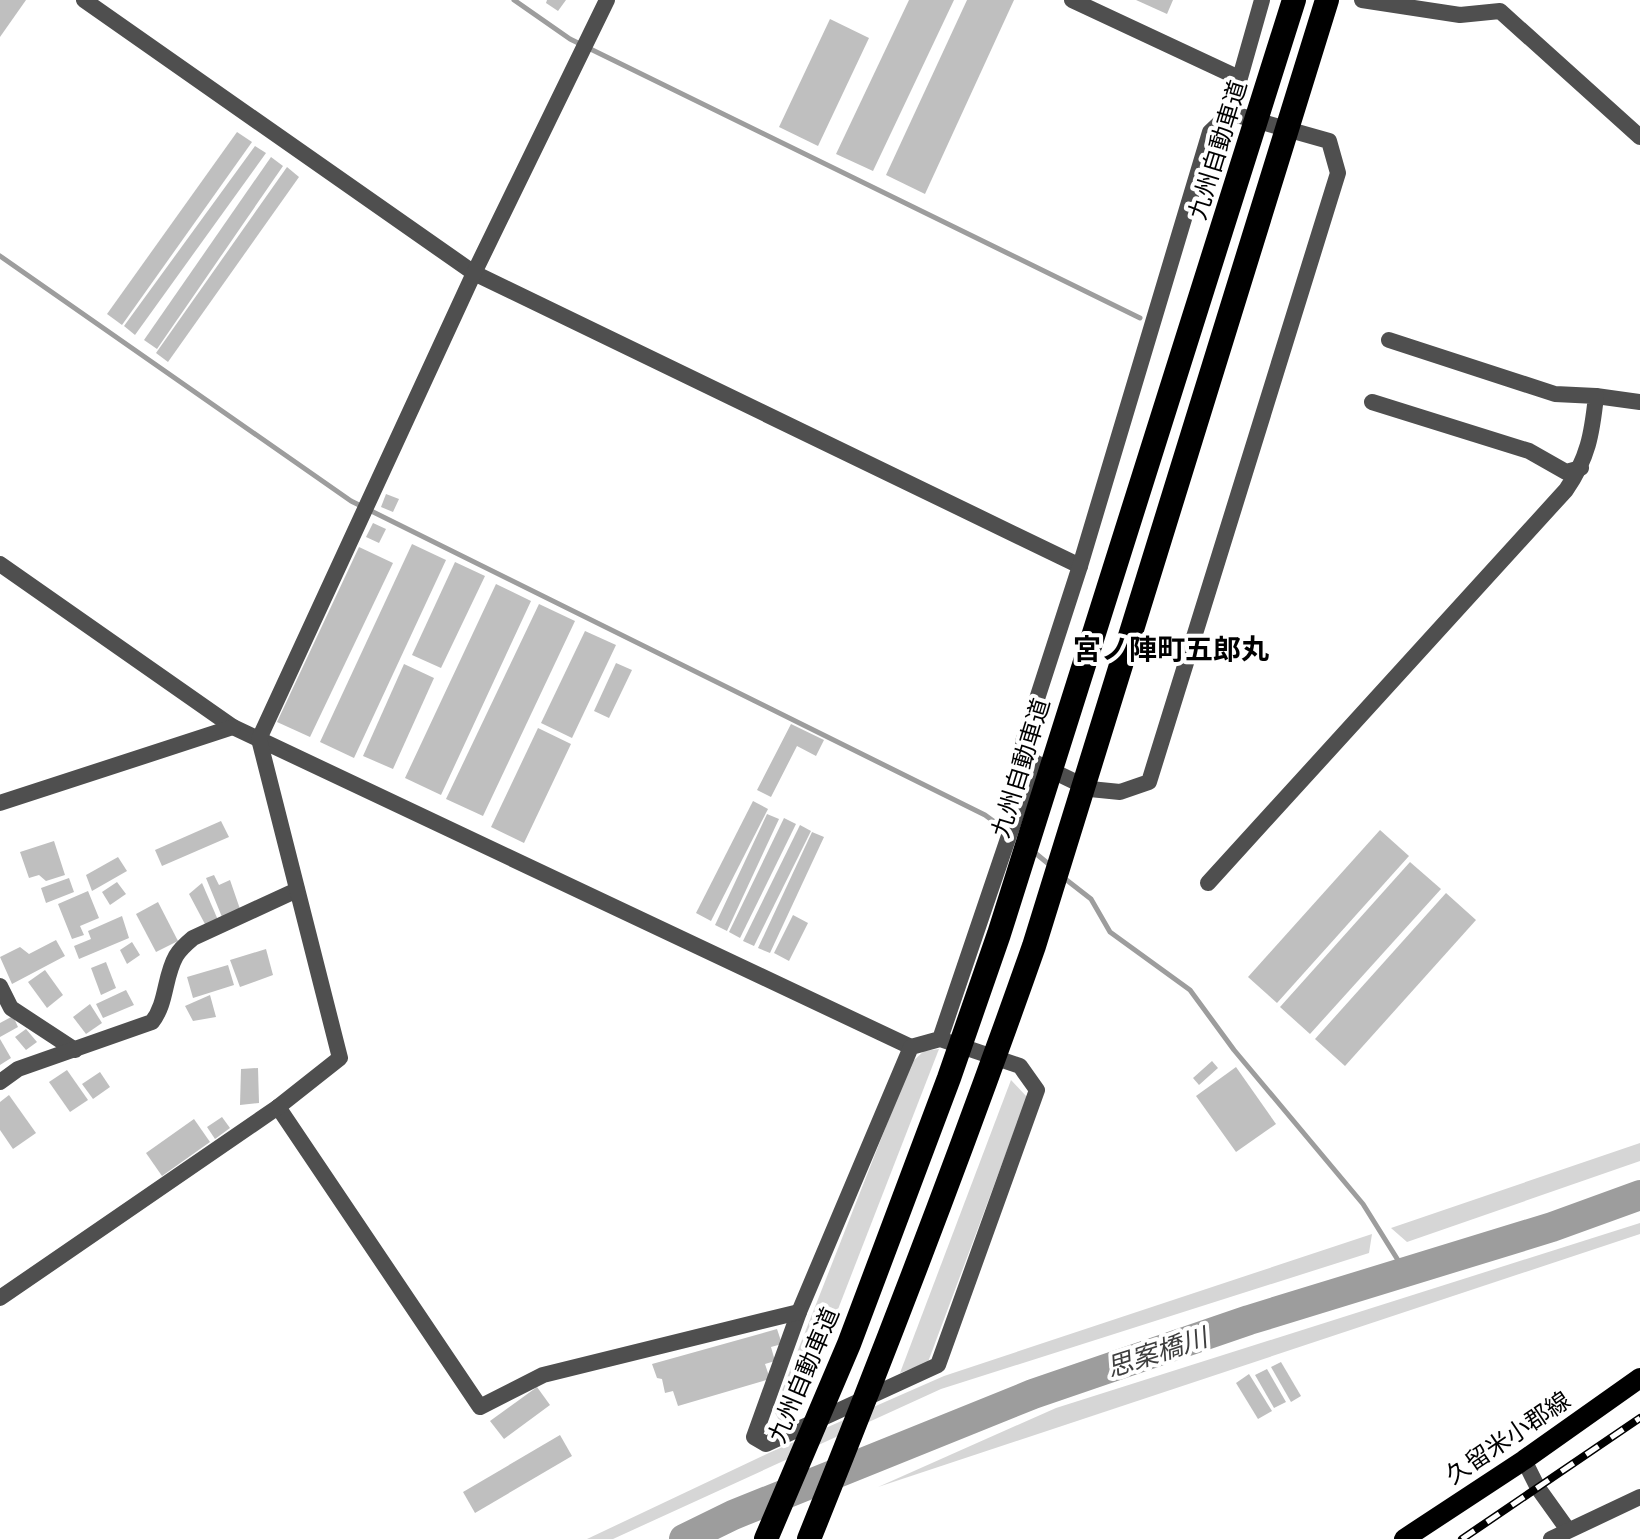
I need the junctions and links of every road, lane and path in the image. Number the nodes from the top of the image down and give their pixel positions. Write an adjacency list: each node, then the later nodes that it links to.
1 (84, 0): 12 (street)
2 (607, 0): 12 (street)
3 (1072, 0): 9 (street)
4 (1262, 0): 9 (street)
5 (1294, 0): 38 (highway, 九州自動車道)
6 (1327, 0): 39 (highway)
7 (1362, 0): 8 (street)
8 (1502, 6): 11 (street)
9 (1239, 78): 10 (street)
10 (1230, 113): 19 (street); 22 (street)
11 (1640, 137)
12 (474, 273): 19 (street); 21 (street)
13 (1389, 340): 14 (street)
14 (1596, 396): 16 (street); 17 (street)
15 (1372, 402): 17 (street)
16 (1640, 402)
17 (1581, 468): 24 (street)
18 (0, 564): 20 (street)
19 (1080, 566): 22 (street)
20 (233, 727): 21 (street); 23 (street)
21 (259, 739): 25 (street); 28 (street)
22 (1034, 762): 27 (street)
23 (0, 803)
24 (1208, 883)
25 (297, 890): 29 (street); 31 (street)
26 (0, 986): 29 (street)
27 (940, 1039): 28 (street); 33 (street)
28 (911, 1047): 33 (street)
29 (75, 1050): 30 (street)
30 (0, 1082)
31 (278, 1107): 32 (street); 33 (street)
32 (0, 1298)
33 (799, 1312)
34 (1640, 1378): 35 (main road, 久留米小郡線)
35 (1524, 1460): 37 (street); 40 (main road, 久留米小郡線)
36 (1637, 1502): 37 (street)
37 (1568, 1530): 41 (street)
38 (766, 1539)
39 (809, 1539)
40 (1404, 1539)
41 (1551, 1539)

